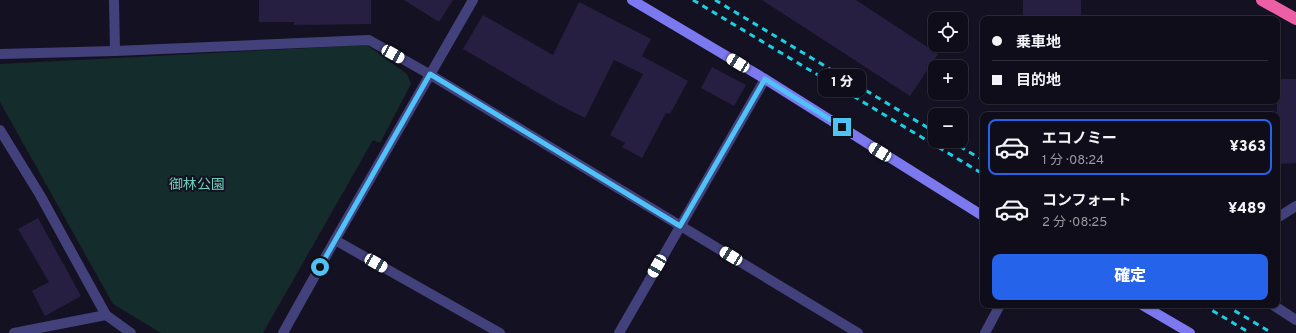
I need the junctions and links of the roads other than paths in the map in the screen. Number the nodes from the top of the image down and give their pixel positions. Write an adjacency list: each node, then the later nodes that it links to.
1 (114, 0): 6 (street)
2 (473, 0): 8 (street)
3 (632, 0): 9 (street)
4 (1262, 0): 5 (highway)
5 (1296, 19)
6 (115, 51): 7 (street); 8 (street)
7 (0, 54)
8 (430, 74): 14 (street); 15 (street)
9 (765, 79): 12 (street); 14 (street)
10 (0, 130): 19 (street)
11 (1296, 206): 13 (street)
12 (980, 214)
13 (1280, 216)
14 (680, 226): 25 (street); 26 (street)
15 (335, 240): 23 (street); 24 (street)
16 (998, 308): 27 (street)
17 (1147, 308): 28 (street)
18 (1278, 308): 20 (street)
19 (106, 315): 21 (street); 22 (street)
20 (1296, 320)
21 (14, 333)
22 (131, 333)
23 (283, 333)
24 (500, 333)
25 (619, 333)
26 (858, 333)
27 (985, 333)
28 (1190, 333)

